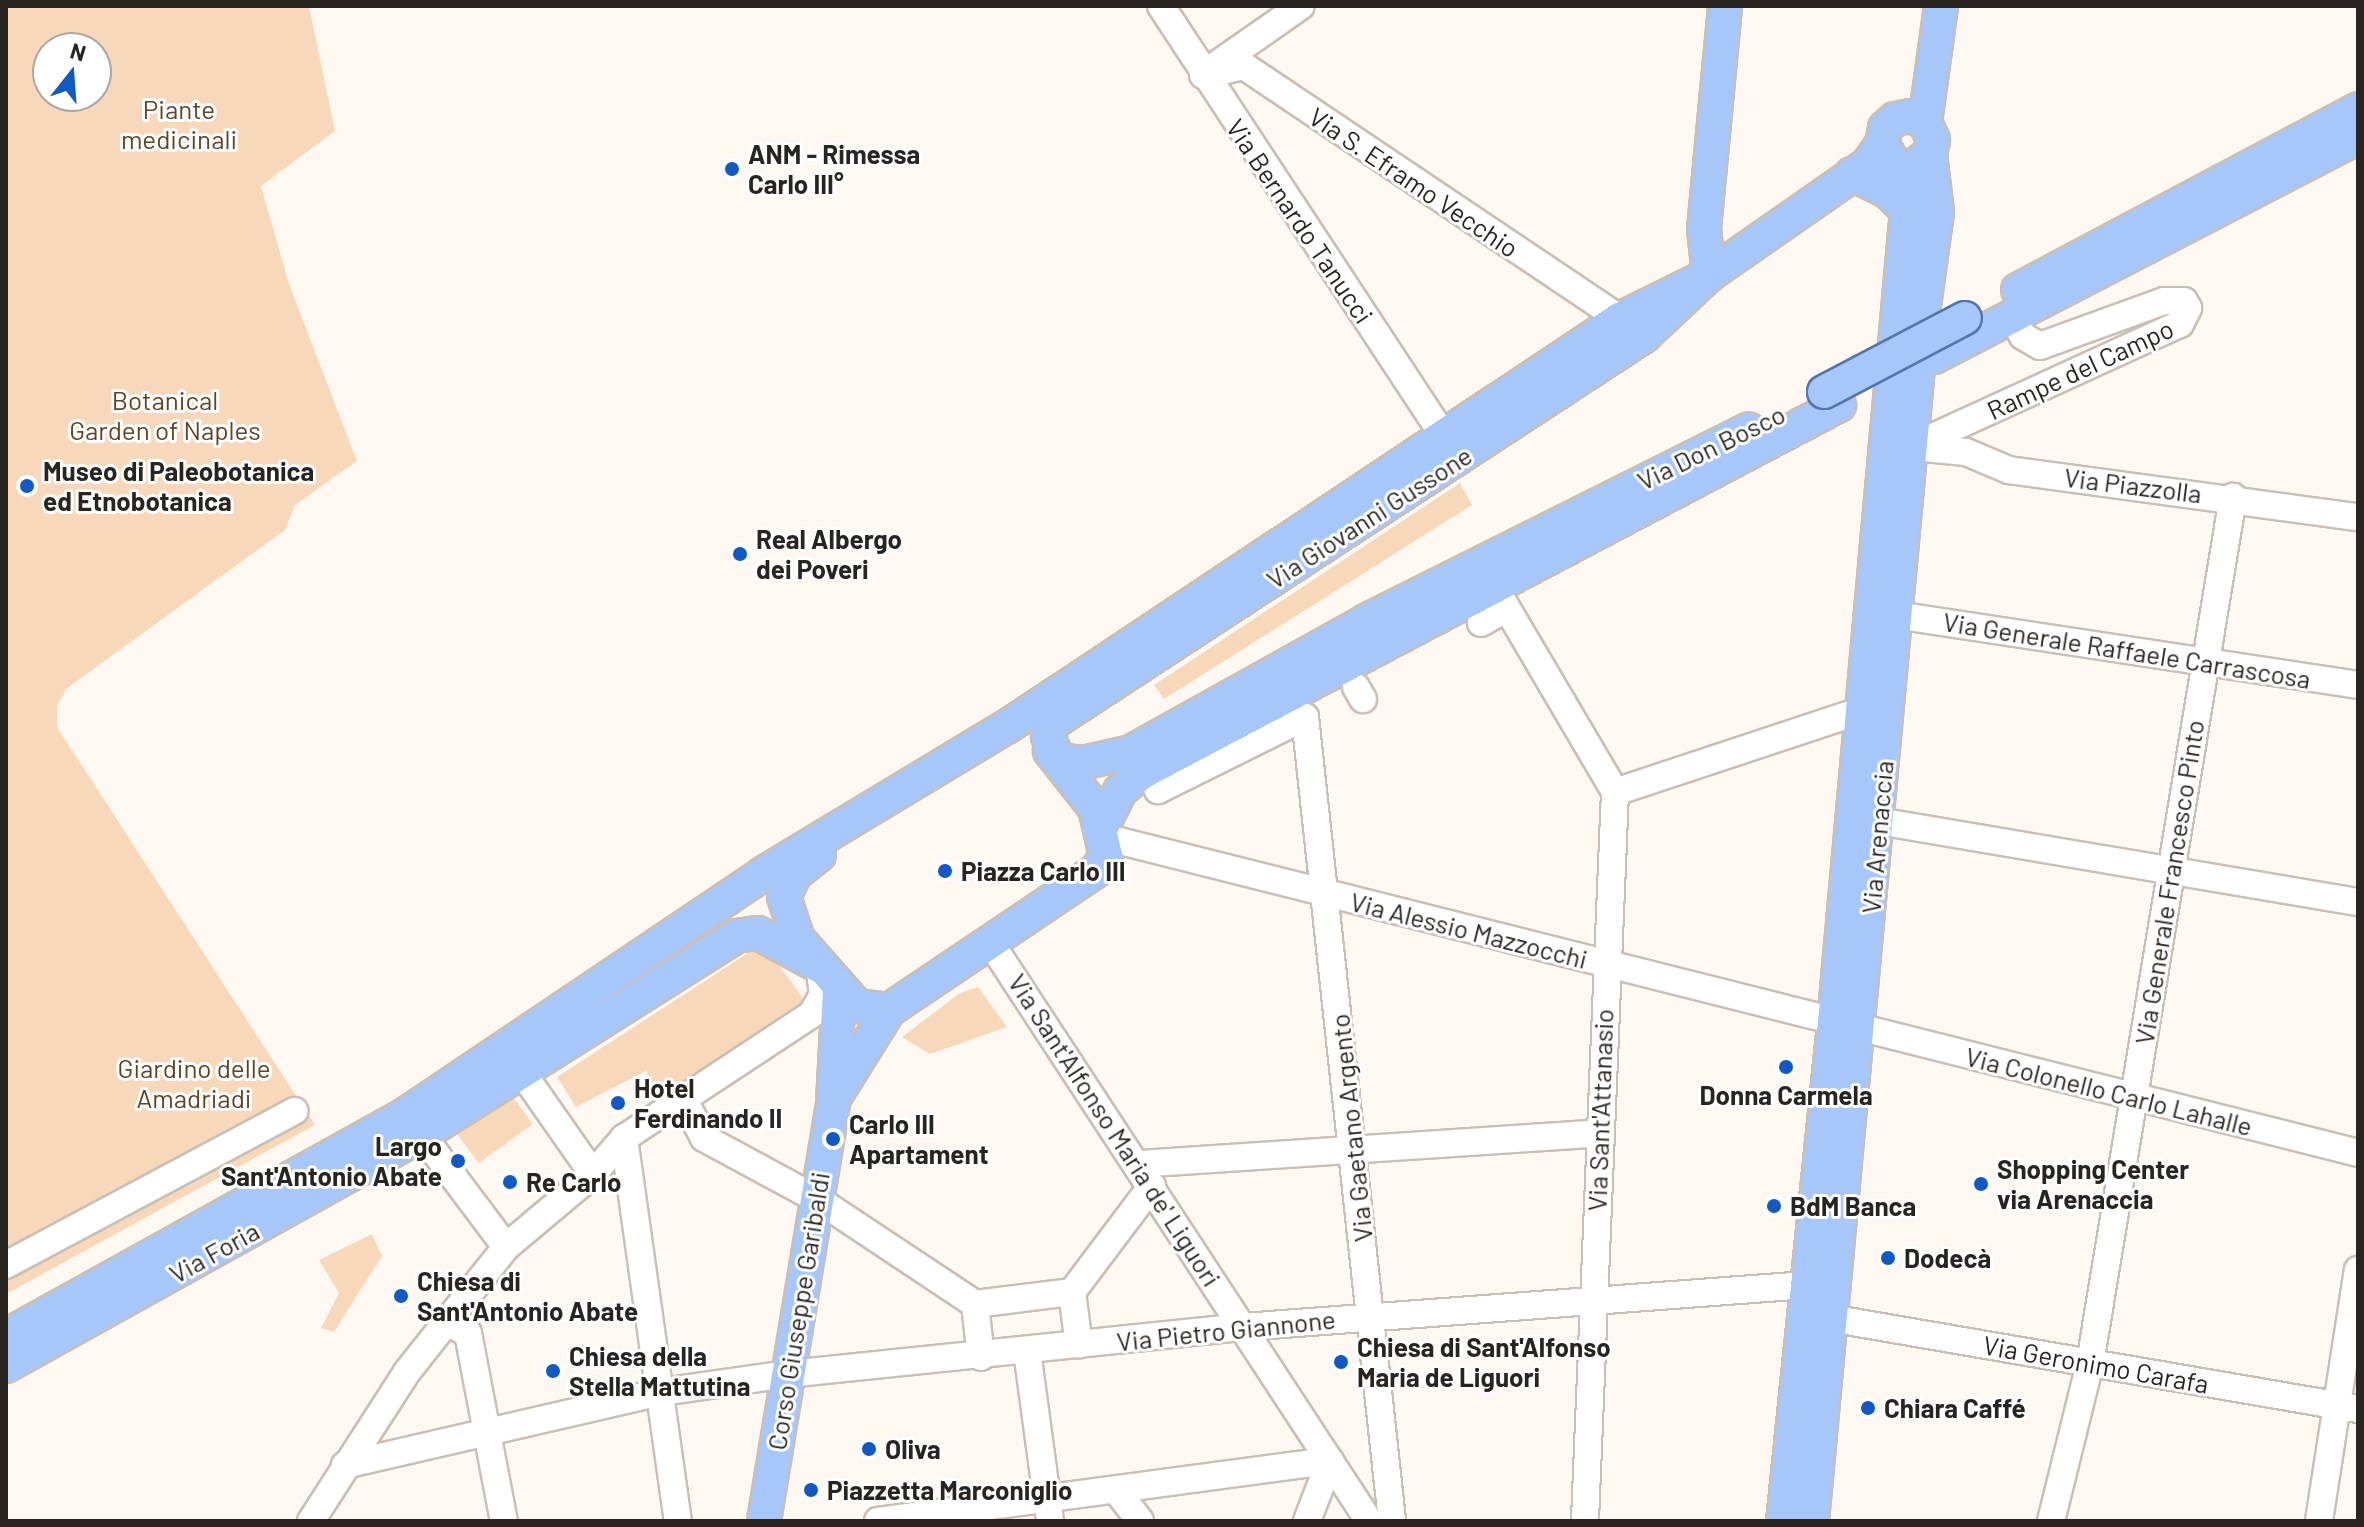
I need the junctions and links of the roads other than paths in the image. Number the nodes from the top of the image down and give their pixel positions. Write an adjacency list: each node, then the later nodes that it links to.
1 (1161, 6): 5 (street, Via Bernardo Tanucci)
2 (1301, 6): 5 (street)
3 (1725, 6): 11 (main road)
4 (1941, 6): 7 (main road)
5 (1203, 75): 13 (street, Via S. Eframo Vecchio); 15 (street, Via Bernardo Tanucci)
6 (2358, 109): 12 (main road, Via Don Bosco)
7 (1925, 122): 9 (main road); 9 (main road, Via Giovanni Gussone)
8 (2358, 137): 12 (main road, Via Don Bosco)
9 (1890, 161): 10 (main road, Via Arenaccia); 10 (main road); 11 (main road, Via Giovanni Gussone); 16 (main road, Via Arenaccia)
10 (1909, 212): 23 (main road, Via Arenaccia)
11 (1709, 275): 13 (main road, Via Giovanni Gussone); 15 (main road, Via Giovanni Gussone)
12 (2007, 308): 14 (main road, Via Don Bosco); 14 (main road, Via Don Bosco, bridge); 16 (street, Rampe del Campo)
13 (1620, 319): 15 (main road, Via Giovanni Gussone)
14 (1831, 398): 19 (main road, Via Don Bosco); 26 (main road, Via Don Bosco)
15 (1450, 447): 25 (main road, Via Giovanni Gussone); 26 (main road, Via Giovanni Gussone)
16 (1911, 447): 17 (street, Via Piazzolla); 20 (main road, Via Arenaccia)
17 (2233, 497): 18 (street, Via Piazzolla); 21 (street, Via Generale Francesco Pinto)
18 (2358, 517)
19 (1490, 608): 24 (main road, Via Don Bosco); 28 (street)
20 (1896, 615): 21 (street, Via Generale Raffaele Carrascosa); 29 (main road, Via Arenaccia)
21 (2206, 662): 22 (street, Via Generale Raffaele Carrascosa); 32 (street, Via Generale Francesco Pinto)
22 (2358, 685)
23 (1863, 710): 28 (street); 39 (main road, Via Arenaccia)
24 (1300, 713): 27 (main road, Via Don Bosco); 27 (street); 33 (street, Via Gaetano Argento)
25 (1008, 726): 26 (main road); 30 (main road)
26 (1058, 760): 31 (main road)
27 (1149, 769): 31 (main road, Via Don Bosco)
28 (1615, 792): 36 (street, Via Sant'Attanasio)
29 (1878, 821): 32 (street); 39 (main road, Via Arenaccia)
30 (846, 827): 37 (main road); 40 (main road)
31 (1103, 832): 33 (street, Via Alessio Mazzocchi); 35 (main road)
32 (2171, 870): 34 (street); 41 (street, Via Generale Francesco Pinto)
33 (1325, 894): 36 (street, Via Alessio Mazzocchi); 48 (street, Via Gaetano Argento)
34 (2358, 902)
35 (990, 942): 38 (main road); 51 (street, Via Sant'Alfonso Maria de' Liguori)
36 (1605, 965): 39 (street, Via Alessio Mazzocchi); 46 (street, Via Sant'Attanasio)
37 (829, 978): 38 (main road); 40 (main road); 42 (street); 43 (main road, Corso Giuseppe Garibaldi)
38 (889, 1010): 43 (main road, Corso Giuseppe Garibaldi)
39 (1847, 1026): 41 (street, Via Colonello Carlo Lahalle); 56 (main road, Via Arenaccia); 61 (main road, Via Arenaccia)
40 (513, 1058): 45 (main road, Via Foria); 50 (street)
41 (2134, 1097): 49 (street, Via Colonello Carlo Lahalle); 68 (street, Via Generale Francesco Pinto)
42 (683, 1098): 47 (street); 52 (street)
43 (833, 1102): 52 (main road, Corso Giuseppe Garibaldi)
44 (294, 1111): 54 (street)
45 (413, 1125): 53 (street); 64 (main road, Via Foria); 69 (main road, Via Foria)
46 (1599, 1133): 48 (street); 58 (street, Via Sant'Attanasio)
47 (624, 1138): 50 (street); 71 (street)
48 (1354, 1149): 51 (street); 60 (street, Via Gaetano Argento)
49 (2358, 1153)
50 (593, 1174): 53 (street)
51 (1145, 1175): 57 (street); 63 (street, Via Sant'Alfonso Maria de' Liguori)
52 (817, 1199): 59 (street); 70 (main road, Corso Giuseppe Garibaldi)
53 (506, 1247): 62 (street)
54 (6, 1265)
55 (2358, 1270): 72 (street)
56 (1807, 1285): 58 (street, Via Pietro Giannone); 88 (main road, Via Arenaccia)
57 (1072, 1292): 59 (street); 65 (street)
58 (1593, 1299): 60 (street, Via Pietro Giannone); 87 (street, Via Sant'Attanasio)
59 (975, 1304): 67 (street)
60 (1372, 1317): 63 (street, Via Pietro Giannone); 86 (street, Via Gaetano Argento)
61 (1835, 1319): 68 (street, Via Geronimo Carafa); 89 (main road, Via Arenaccia)
62 (445, 1321): 73 (street); 75 (street)
63 (1243, 1327): 65 (street, Via Pietro Giannone); 74 (street, Via Sant'Alfonso Maria de' Liguori)
64 (6, 1336)
65 (1079, 1345): 66 (street, Via Pietro Giannone)
66 (1027, 1351): 67 (street, Via Pietro Giannone); 77 (street)
67 (981, 1357): 70 (street, Via Pietro Giannone)
68 (2090, 1363): 72 (street, Via Geronimo Carafa); 90 (street, Via Generale Francesco Pinto)
69 (6, 1366)
70 (788, 1374): 71 (street, Via Pietro Giannone); 81 (main road, Corso Giuseppe Garibaldi)
71 (661, 1392): 73 (street, Via Pietro Giannone); 80 (street)
72 (2347, 1407): 91 (street)
73 (488, 1433): 75 (street, Via Pietro Giannone); 79 (street)
74 (1330, 1461): 76 (street); 84 (street); 85 (street, Via Sant'Alfonso Maria de' Liguori)
75 (345, 1465): 78 (street)
76 (1116, 1490): 77 (street); 83 (street)
77 (1048, 1510): 82 (street)
78 (311, 1521)
79 (504, 1521)
80 (678, 1521)
81 (764, 1521)
82 (885, 1521)
83 (1140, 1521)
84 (1307, 1521)
85 (1369, 1521)
86 (1392, 1521)
87 (1585, 1521)
88 (1783, 1521)
89 (1812, 1521)
90 (2051, 1521)
91 (2319, 1521)

